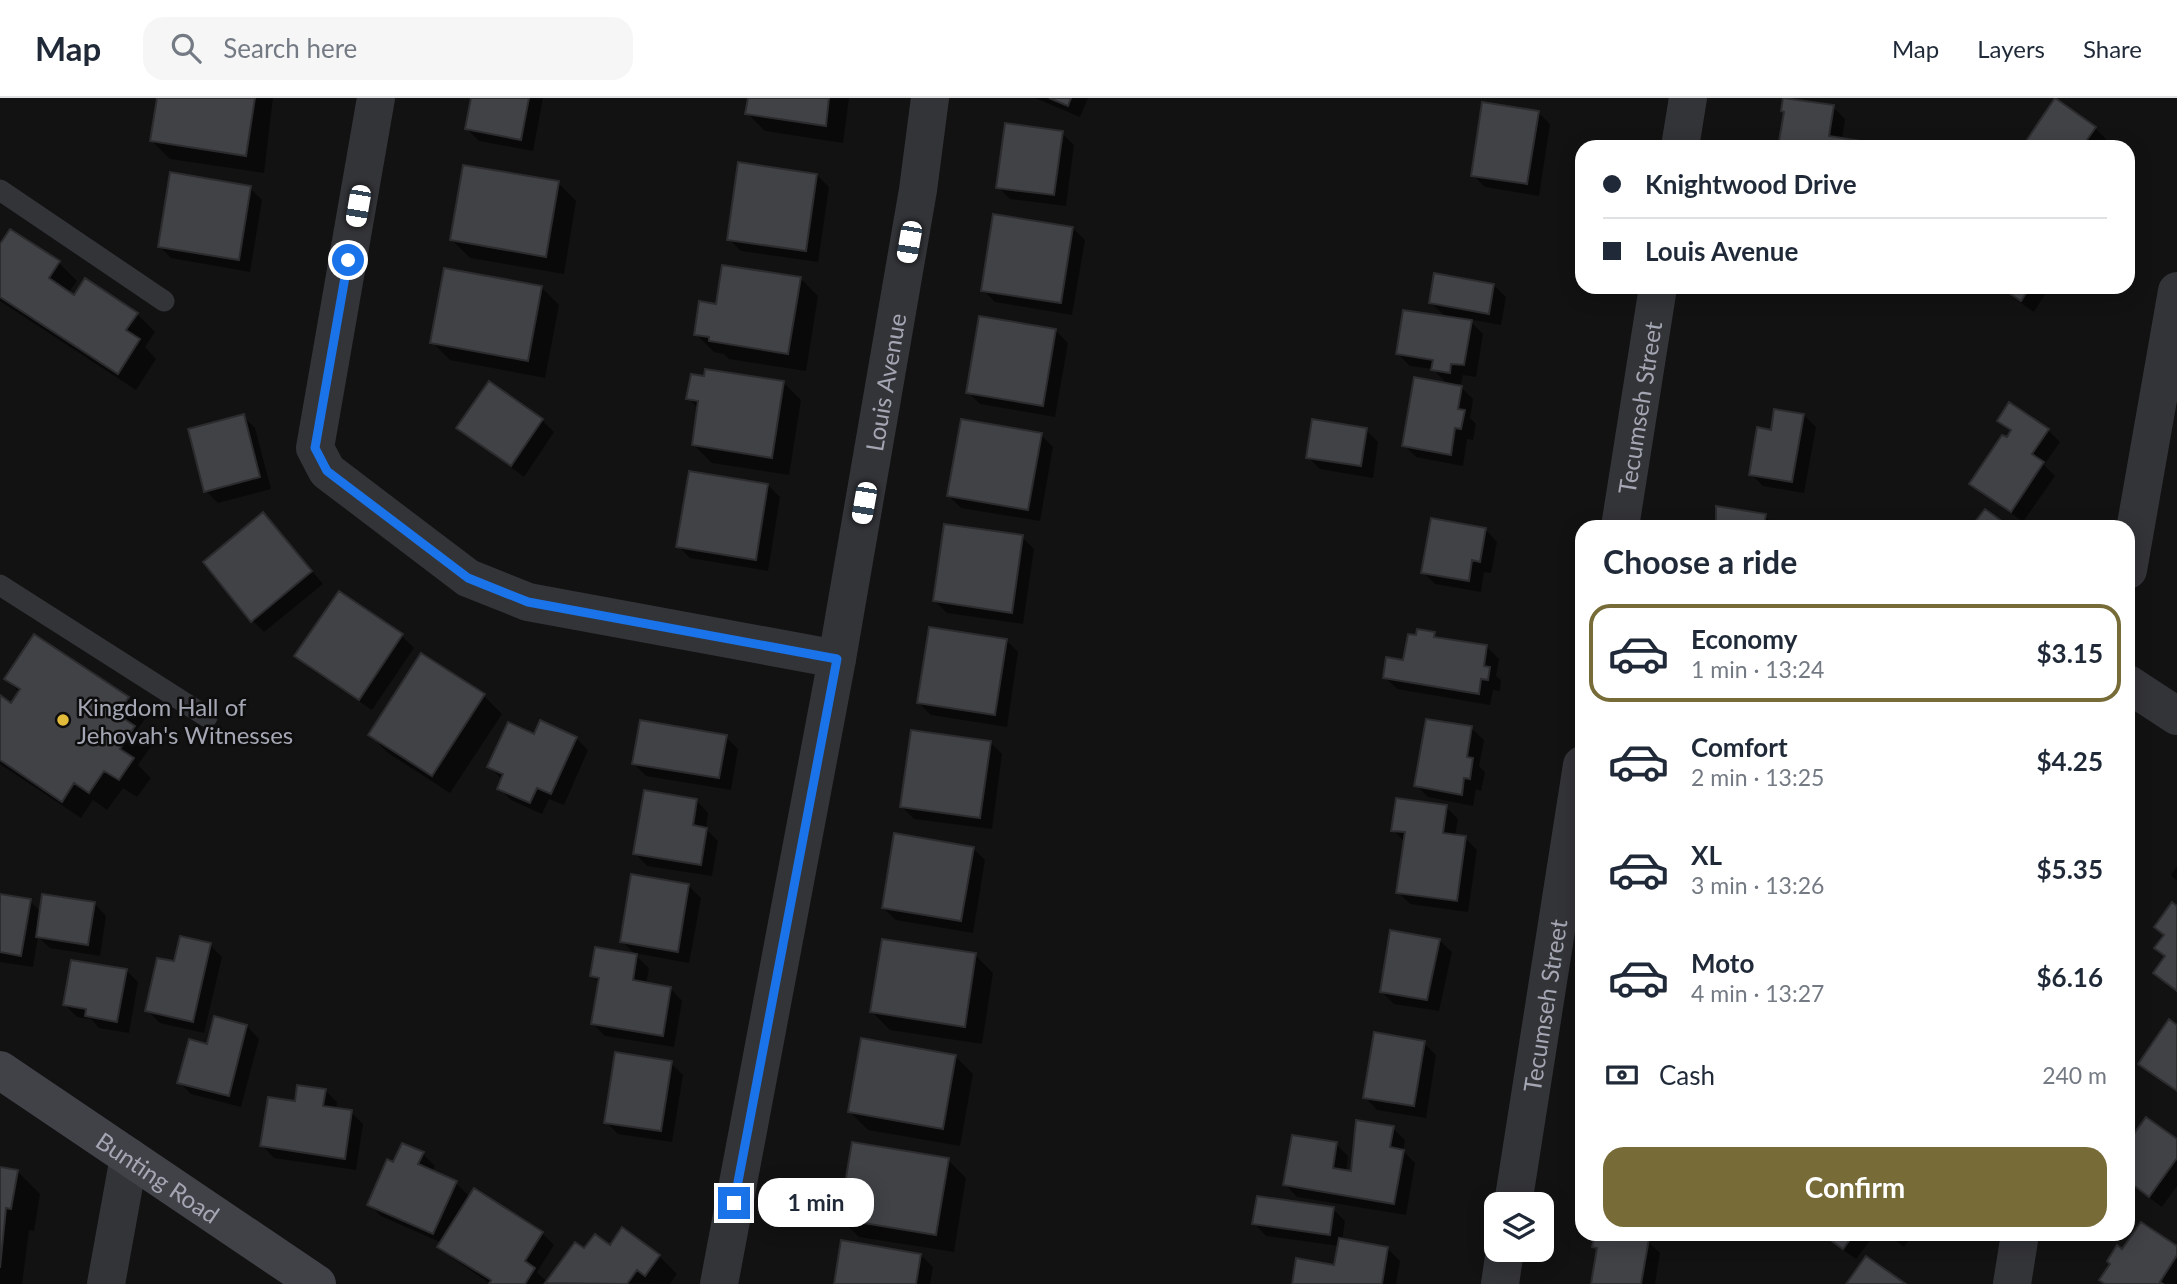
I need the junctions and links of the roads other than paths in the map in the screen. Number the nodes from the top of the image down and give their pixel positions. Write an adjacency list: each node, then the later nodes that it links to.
1 (376, 98): 12 (street)
2 (930, 98): 12 (street, Louis Avenue)
3 (1688, 98): 4 (street)
4 (1681, 140)
5 (0, 190): 8 (lane)
6 (2177, 290): 10 (street)
7 (1657, 294): 9 (street, Tecumseh Street)
8 (164, 301)
9 (1621, 520)
10 (2135, 530)
11 (0, 585): 14 (lane)
12 (837, 659): 24 (street, Louis Avenue)
13 (2135, 689): 15 (street)
14 (207, 716)
15 (2177, 716)
16 (1575, 810): 19 (street, Tecumseh Street)
17 (0, 1070): 18 (main road, Bunting Road)
18 (129, 1157): 22 (street); 23 (main road, Bunting Road)
19 (1515, 1192)
20 (2019, 1241): 26 (street)
21 (1503, 1262): 25 (street)
22 (106, 1284)
23 (317, 1284)
24 (719, 1284)
25 (1500, 1284)
26 (2012, 1284)

